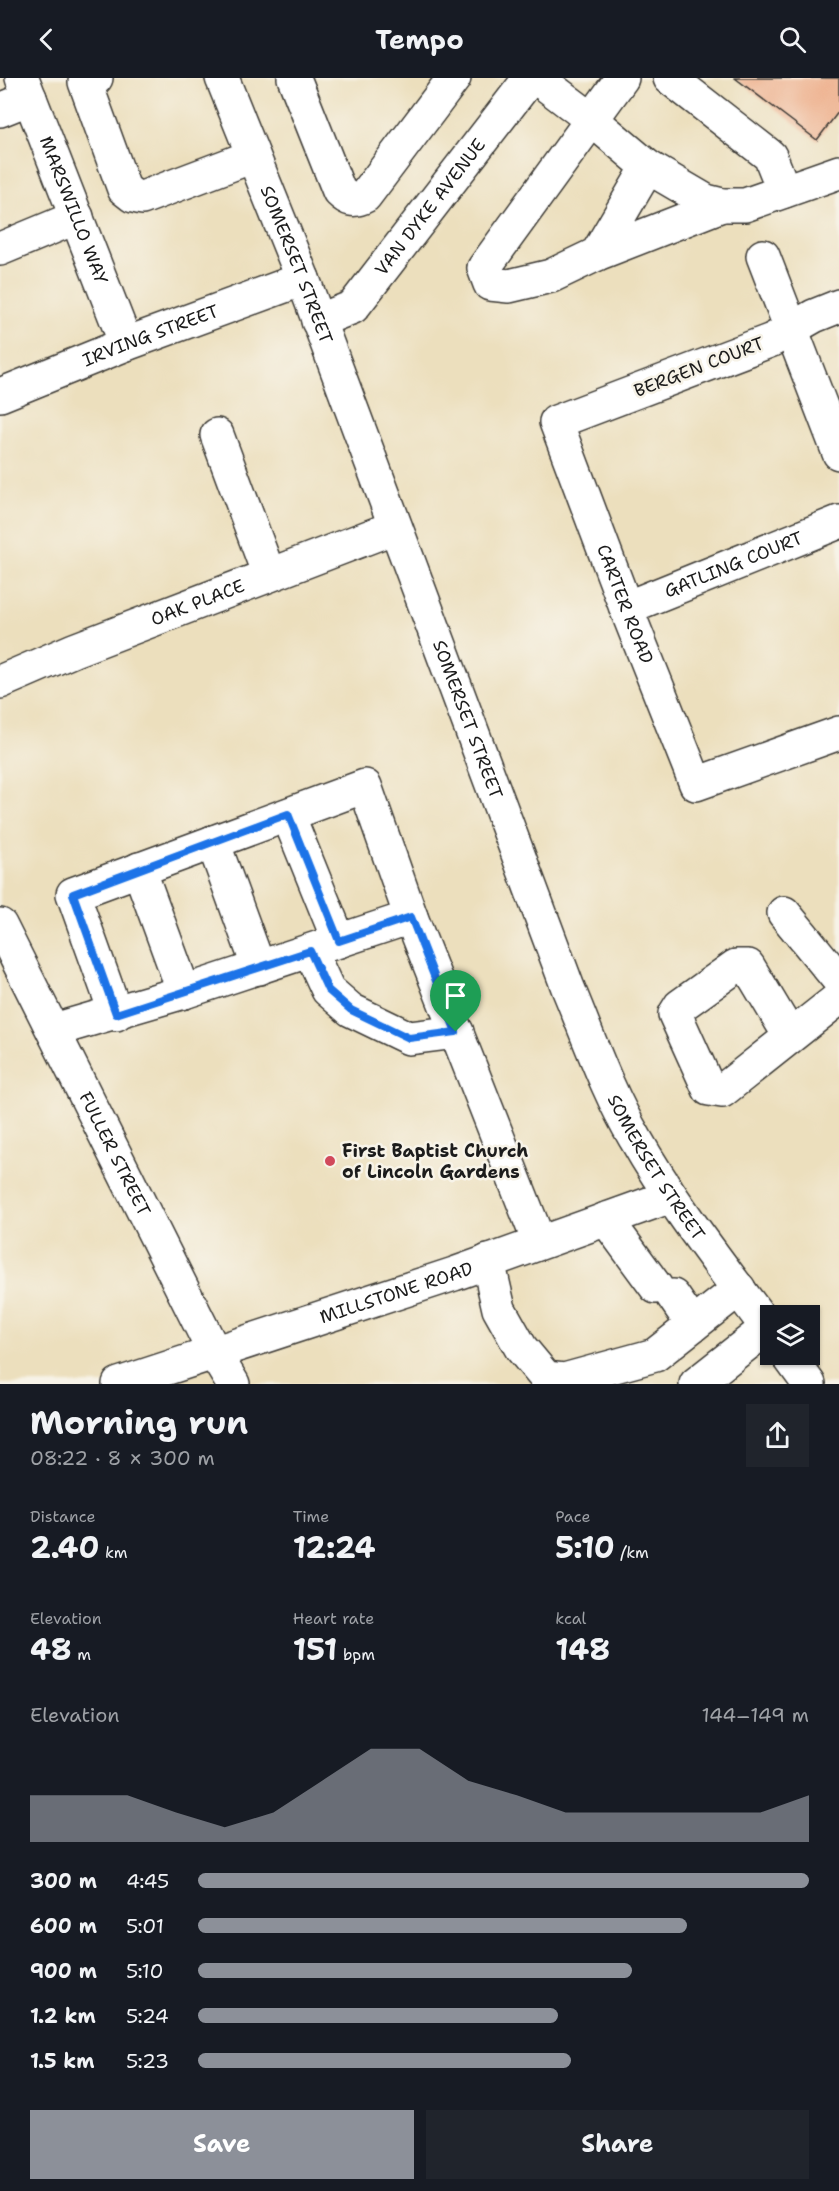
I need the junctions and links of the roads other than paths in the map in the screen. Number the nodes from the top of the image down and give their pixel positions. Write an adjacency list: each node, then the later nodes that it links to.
1 (222, 78): 12 (street, SOMERSET STREET)
2 (294, 78): 3 (street)
3 (454, 78)
4 (530, 78): 23 (street, VAN DYKE AVENUE)
5 (537, 78): 11 (street)
6 (622, 78): 11 (street)
7 (670, 78): 15 (street)
8 (90, 80): 12 (street)
9 (26, 88): 10 (street); 17 (street, MARSWILLO WAY)
10 (0, 110)
11 (591, 119): 13 (street); 19 (street)
12 (253, 156): 21 (street, SOMERSET STREET)
13 (648, 167): 16 (street); 19 (street)
14 (839, 171): 15 (street)
15 (784, 191): 16 (street)
16 (723, 205): 19 (street)
17 (77, 217): 18 (street); 25 (street, MARSWILLO WAY)
18 (0, 249)
19 (597, 254)
20 (763, 256): 24 (street)
21 (303, 279): 23 (street, SOMERSET STREET); 25 (street, IRVING STREET)
22 (839, 306): 24 (street, BERGEN COURT)
23 (318, 321): 31 (street, SOMERSET STREET)
24 (792, 330): 27 (street, BERGEN COURT); 29 (street)
25 (126, 344): 26 (street, IRVING STREET)
26 (0, 395)
27 (556, 422): 33 (street, CARTER ROAD)
28 (217, 435): 32 (street)
29 (839, 453)
30 (839, 522): 33 (street, GATLING COURT)
31 (395, 527): 32 (street, OAK PLACE); 51 (street, SOMERSET STREET)
32 (269, 575): 34 (street, OAK PLACE)
33 (626, 608): 35 (street, CARTER ROAD)
34 (0, 682)
35 (839, 733)
36 (288, 814): 37 (street); 40 (street); 42 (street)
37 (213, 842): 38 (street); 43 (street)
38 (139, 869): 45 (street); 47 (street)
39 (784, 913): 44 (street)
40 (411, 917): 42 (street); 49 (street)
41 (0, 925): 48 (street, FULLER STREET)
42 (324, 946): 43 (street); 49 (street)
43 (259, 968): 45 (street)
44 (839, 980)
45 (184, 992): 47 (street)
46 (839, 998): 50 (street)
47 (116, 1014): 48 (street)
48 (54, 1030): 59 (street, FULLER STREET)
49 (456, 1032): 53 (street)
50 (790, 1036)
51 (671, 1196): 52 (street, MILLSTONE ROAD); 55 (street, SOMERSET STREET)
52 (606, 1219): 53 (street, MILLSTONE ROAD); 57 (street)
53 (540, 1242): 54 (street, MILLSTONE ROAD)
54 (488, 1261): 57 (street); 59 (street, MILLSTONE ROAD)
55 (739, 1289): 56 (street, SOMERSET STREET); 57 (street)
56 (760, 1318)
57 (693, 1325)
58 (760, 1337): 63 (street)
59 (215, 1354): 61 (street, MILLSTONE ROAD); 62 (street, FULLER STREET)
60 (795, 1365): 64 (street)
61 (119, 1384)
62 (233, 1384)
63 (696, 1384)
64 (809, 1384)

